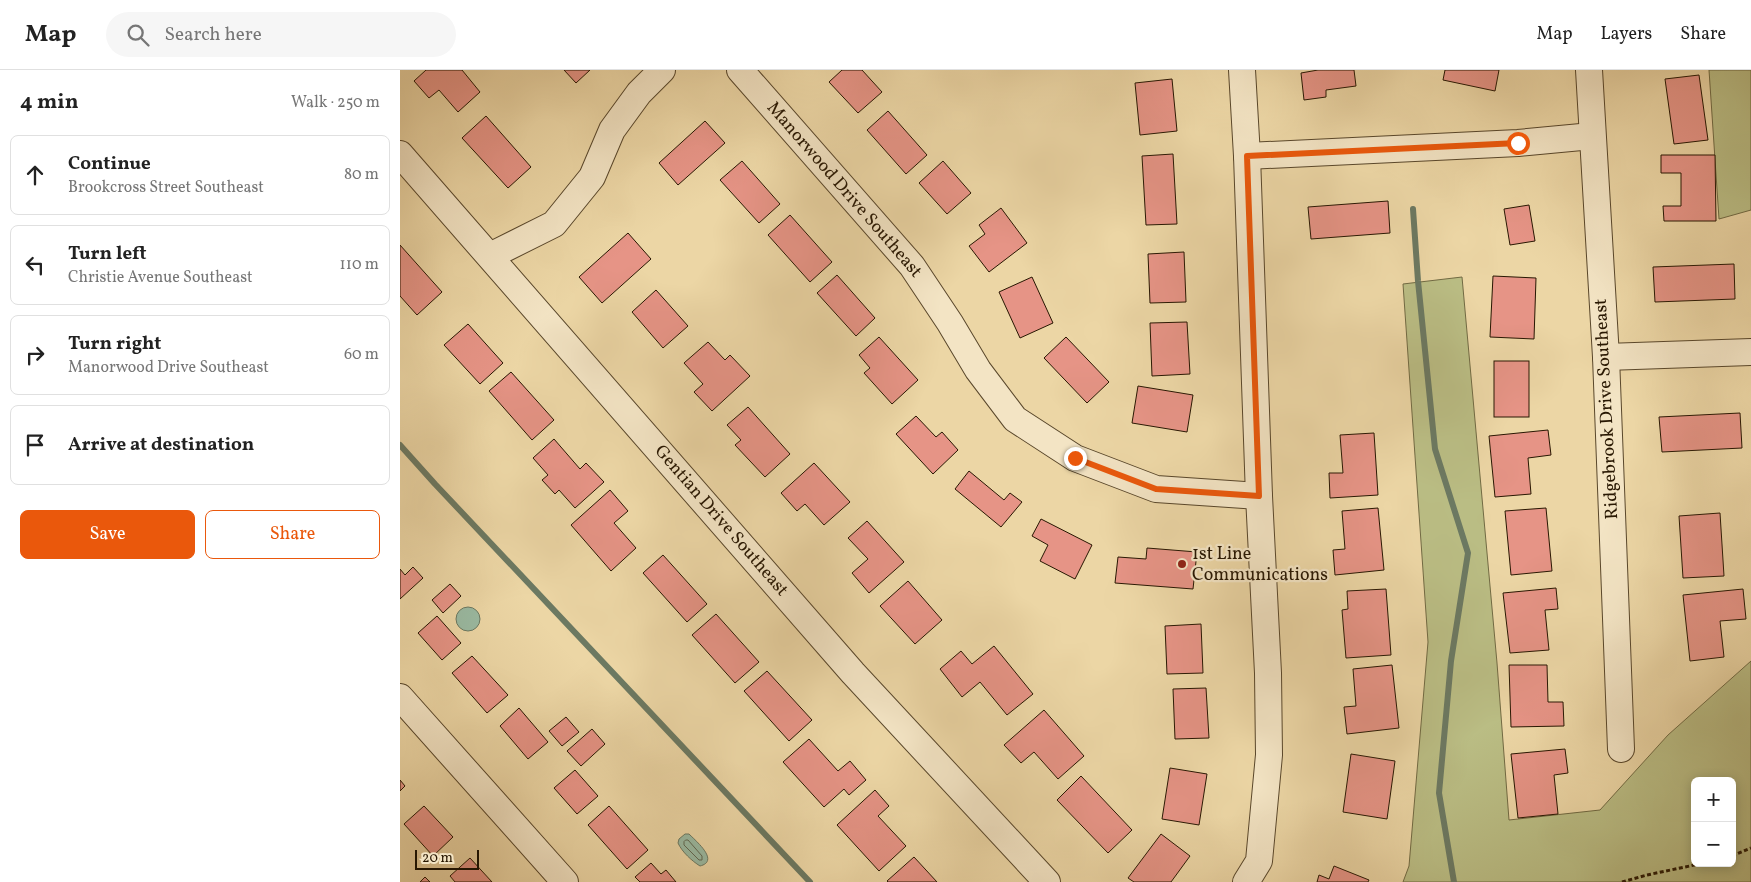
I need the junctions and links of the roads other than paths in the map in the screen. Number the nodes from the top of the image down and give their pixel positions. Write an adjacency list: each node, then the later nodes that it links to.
1 (662, 70): 8 (street)
2 (740, 70): 11 (street, Manorwood Drive Southeast)
3 (1242, 70): 7 (street)
4 (1589, 70): 5 (street, Ridgebrook Drive Southeast)
5 (1592, 136): 7 (street); 10 (street, Ridgebrook Drive Southeast)
6 (400, 154): 8 (street, Gentian Drive Southeast)
7 (1247, 156): 11 (street)
8 (490, 256): 15 (street, Gentian Drive Southeast)
9 (1751, 352): 10 (street)
10 (1606, 357): 13 (street, Ridgebrook Drive Southeast)
11 (1259, 496): 16 (street)
12 (400, 697): 14 (street)
13 (1621, 749)
14 (565, 882)
15 (1047, 882)
16 (1246, 882)

